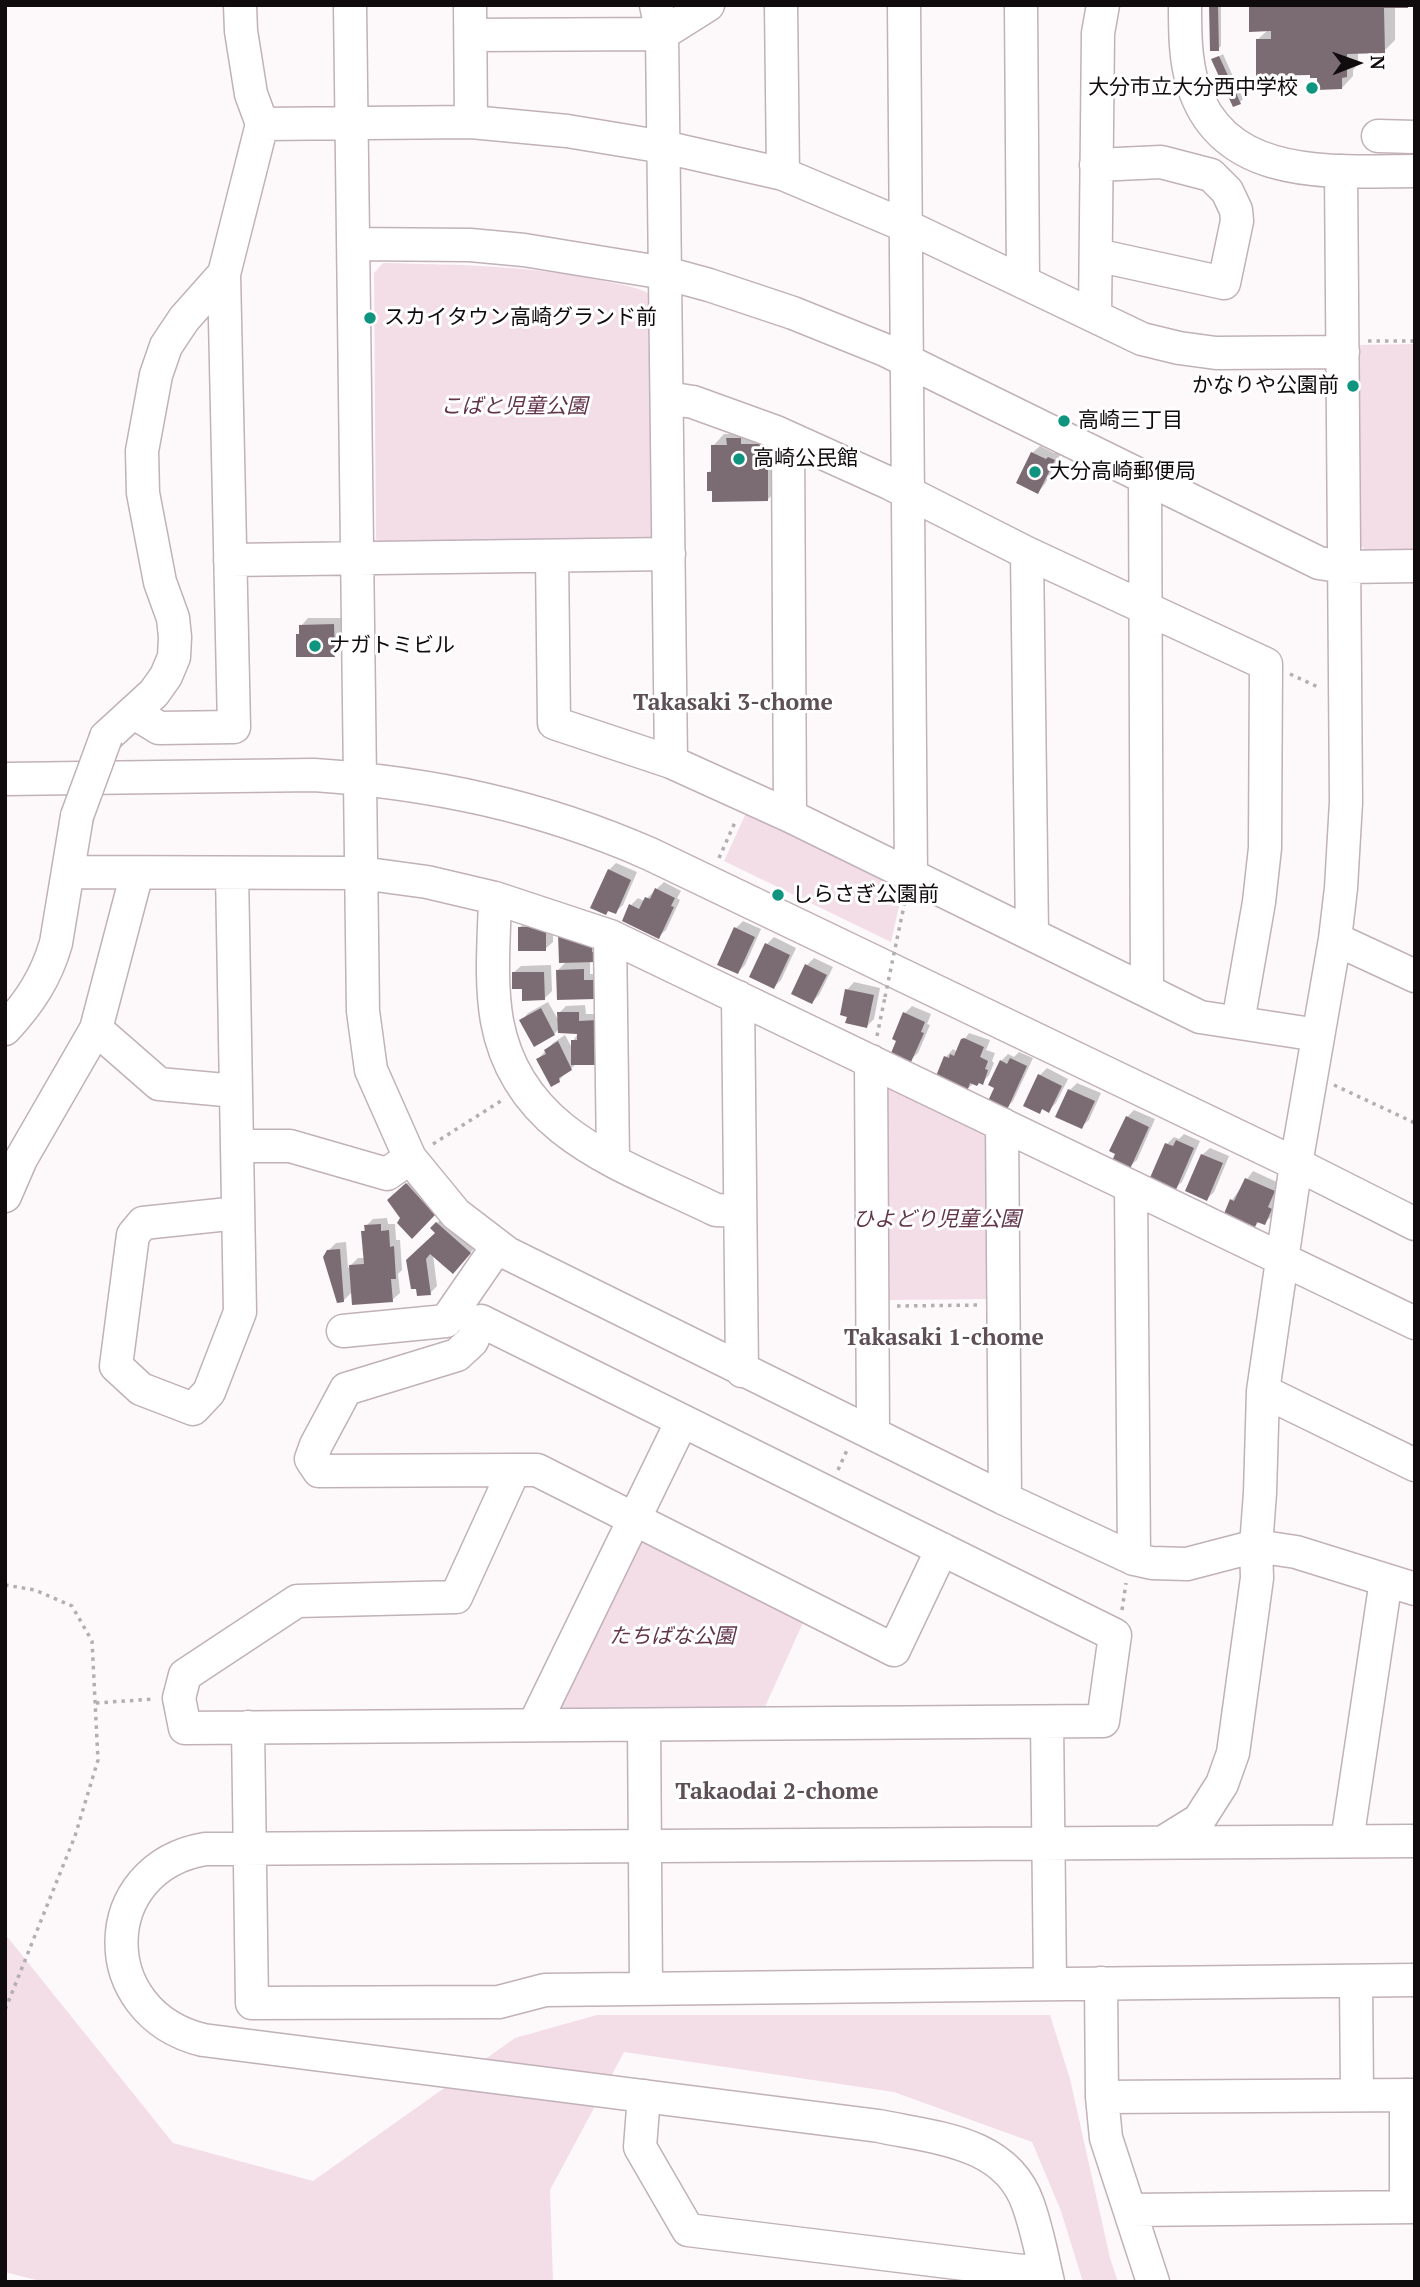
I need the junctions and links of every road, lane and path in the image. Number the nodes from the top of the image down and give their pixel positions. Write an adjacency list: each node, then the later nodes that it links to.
1 (240, 5): 14 (street)
2 (350, 5): 12 (street)
3 (708, 5): 9 (street)
4 (781, 5): 21 (street)
5 (904, 5): 22 (street)
6 (1021, 5): 27 (street)
7 (1103, 5): 18 (street)
8 (1185, 5): 19 (street)
9 (659, 19): 11 (street); 17 (street)
10 (470, 20): 11 (street); 13 (street)
11 (584, 20)
12 (351, 122): 13 (street); 14 (street); 23 (street)
13 (471, 122): 17 (street)
14 (262, 124): 26 (street)
15 (1378, 136): 16 (street)
16 (1415, 137)
17 (664, 147): 21 (street); 25 (street)
18 (1096, 165): 24 (street); 24 (street)
19 (1341, 171): 20 (street); 30 (street)
20 (1415, 171)
21 (783, 174): 22 (street)
22 (906, 226): 27 (street); 31 (street)
23 (353, 244): 25 (street); 39 (street)
24 (1096, 255): 28 (street)
25 (665, 273): 31 (street); 32 (street)
26 (224, 274): 40 (street); 46 (street)
27 (1023, 282): 28 (street)
28 (1096, 316): 30 (street)
29 (1415, 341): 30 (path)
30 (1350, 347): 42 (street)
31 (907, 361): 34 (street); 35 (street)
32 (667, 398): 33 (street); 37 (street)
33 (788, 438): 35 (street); 51 (street)
34 (1145, 477): 42 (street); 43 (street)
35 (908, 493): 36 (street); 57 (street)
36 (1027, 553): 43 (street); 59 (street)
37 (669, 554): 38 (street); 47 (street)
38 (552, 555): 39 (street); 47 (street)
39 (357, 558): 40 (street); 49 (street)
40 (230, 560): 46 (street)
41 (1415, 566): 42 (street)
42 (1345, 567): 61 (street)
43 (1145, 608): 44 (street); 63 (street)
44 (1266, 664): 45 (path); 65 (street)
45 (1319, 687)
46 (133, 712): 53 (street, bridge)
47 (671, 762): 50 (street)
48 (5, 779): 49 (street)
49 (360, 779): 56 (street); 78 (street)
50 (747, 796): 51 (street); 52 (path)
51 (790, 816): 57 (street)
52 (717, 861)
53 (68, 872): 54 (street); 66 (street)
54 (137, 873): 55 (street); 67 (street)
55 (232, 873): 56 (street); 72 (street)
56 (361, 873): 58 (street); 76 (street)
57 (911, 875): 59 (street); 69 (path, bridge)
58 (495, 898): 60 (street); 71 (street)
59 (1032, 934): 63 (street)
60 (610, 936): 64 (street); 77 (street)
61 (1335, 939): 62 (street); 68 (street)
62 (1415, 976)
63 (1147, 991): 65 (street)
64 (738, 997): 69 (street); 81 (street)
65 (1238, 1023): 68 (street)
66 (5, 1029)
67 (96, 1029): 72 (street); 80 (street)
68 (1318, 1035): 78 (street)
69 (871, 1061): 74 (street); 87 (street)
70 (1329, 1082): 73 (path)
71 (523, 1087): 76 (path); 77 (street)
72 (236, 1091): 75 (street)
73 (1415, 1123)
74 (1002, 1125): 79 (street); 86 (street)
75 (237, 1146): 76 (street); 82 (street)
76 (410, 1158): 84 (street)
77 (613, 1160): 81 (street)
78 (1296, 1164): 83 (street); 85 (street)
79 (1131, 1187): 85 (street); 101 (street)
80 (5, 1196)
81 (740, 1211): 90 (street)
82 (238, 1213): 82 (street)
83 (1415, 1224)
84 (497, 1247): 89 (street); 90 (street)
85 (1282, 1259): 88 (street); 91 (street)
86 (1003, 1305): 87 (path); 97 (street)
87 (872, 1306): 93 (street)
88 (1415, 1324)
89 (343, 1331)
90 (742, 1371): 93 (street)
91 (1263, 1391): 94 (street); 99 (street)
92 (682, 1421): 95 (street); 96 (street); 98 (street)
93 (862, 1437): 96 (path); 97 (street)
94 (1415, 1465)
95 (514, 1470): 98 (street); 105 (street)
96 (827, 1492): 100 (street)
97 (1005, 1499): 101 (street)
98 (634, 1519): 100 (street); 109 (street)
99 (1256, 1546): 101 (street); 102 (street); 114 (street)
100 (942, 1549): 107 (street)
101 (1130, 1570): 104 (path)
102 (1400, 1584): 111 (street)
103 (5, 1585): 106 (path)
104 (1121, 1615)
105 (179, 1698): 106 (path); 110 (street)
106 (96, 1703): 122 (path)
107 (1047, 1722): 108 (street); 113 (street)
108 (644, 1725): 109 (street); 115 (street)
109 (534, 1726): 110 (street)
110 (248, 1727): 116 (street)
111 (1346, 1841): 112 (street); 114 (street)
112 (1415, 1841)
113 (1049, 1842): 114 (street); 115 (street); 120 (street)
114 (1164, 1842)
115 (645, 1845): 116 (street); 121 (street)
116 (249, 1848): 121 (street); 125 (street)
117 (1415, 1980): 118 (street)
118 (1356, 1981): 119 (street); 123 (street)
119 (1101, 1983): 120 (street); 126 (street)
120 (1050, 1984): 121 (street)
121 (646, 1988)
122 (5, 2010)
123 (1357, 2095): 124 (street); 126 (street)
124 (1410, 2095): 127 (street)
125 (644, 2096): 129 (street); 129 (street)
126 (1102, 2097): 128 (street)
127 (1410, 2207): 128 (street)
128 (1130, 2210): 130 (street)
129 (1047, 2276)
130 (1153, 2282)

